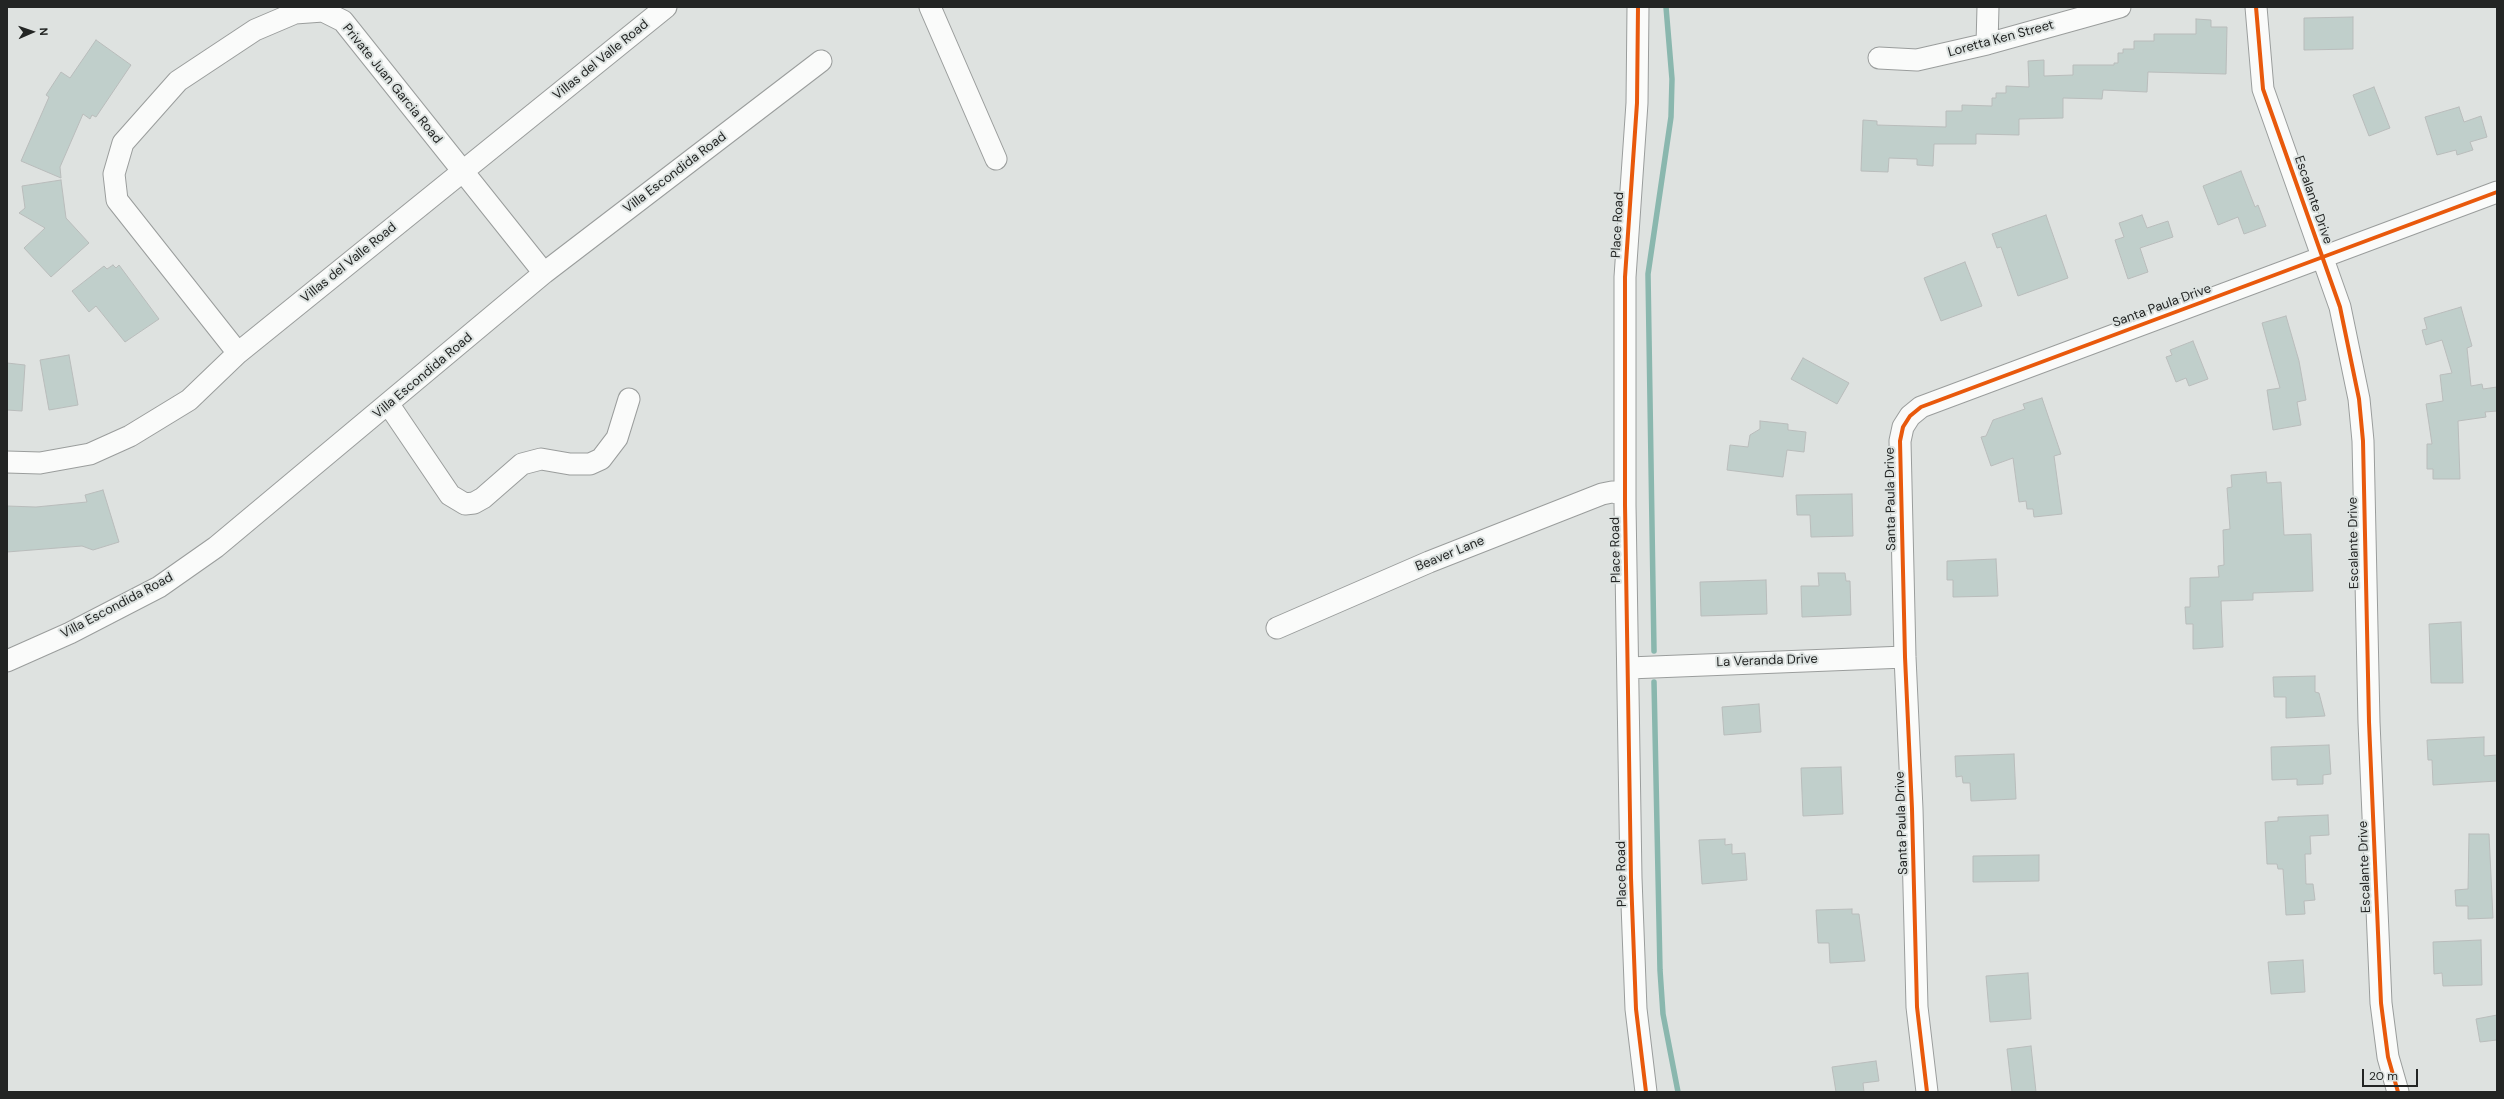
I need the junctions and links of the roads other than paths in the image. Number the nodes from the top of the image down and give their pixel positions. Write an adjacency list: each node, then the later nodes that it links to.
1 (666, 7): 7 (street, Villas del Valle Road)
2 (930, 7): 11 (street)
3 (1638, 7): 20 (street, Place Road)
4 (1988, 7): 8 (street)
5 (2120, 7): 8 (street, Loretta Ken Street)
6 (2256, 7): 14 (street, Escalante Drive)
7 (645, 14): 12 (street, Villas del Valle Road)
8 (1987, 44): 9 (street, Loretta Ken Street)
9 (1879, 58)
10 (821, 61): 15 (street, Villa Escondida Road)
11 (996, 158)
12 (463, 171): 15 (street, Private Juan Garcia Road); 16 (street, Villas del Valle Road); 16 (street, Private Juan Garcia Road)
13 (2497, 192): 14 (street, Santa Paula Drive)
14 (2322, 257): 22 (street, Santa Paula Drive); 27 (street, Escalante Drive)
15 (544, 273): 18 (street, Villa Escondida Road)
16 (238, 353): 19 (street, Villas del Valle Road)
17 (629, 399): 18 (street)
18 (389, 405): 23 (street, Villa Escondida Road)
19 (7, 462)
20 (1625, 494): 21 (street, Beaver Lane); 24 (street, Place Road)
21 (1277, 628)
22 (1905, 657): 24 (street, La Veranda Drive); 26 (street, Santa Paula Drive)
23 (7, 661)
24 (1629, 668): 25 (street, Place Road)
25 (1646, 1092)
26 (1927, 1092)
27 (2398, 1092)

